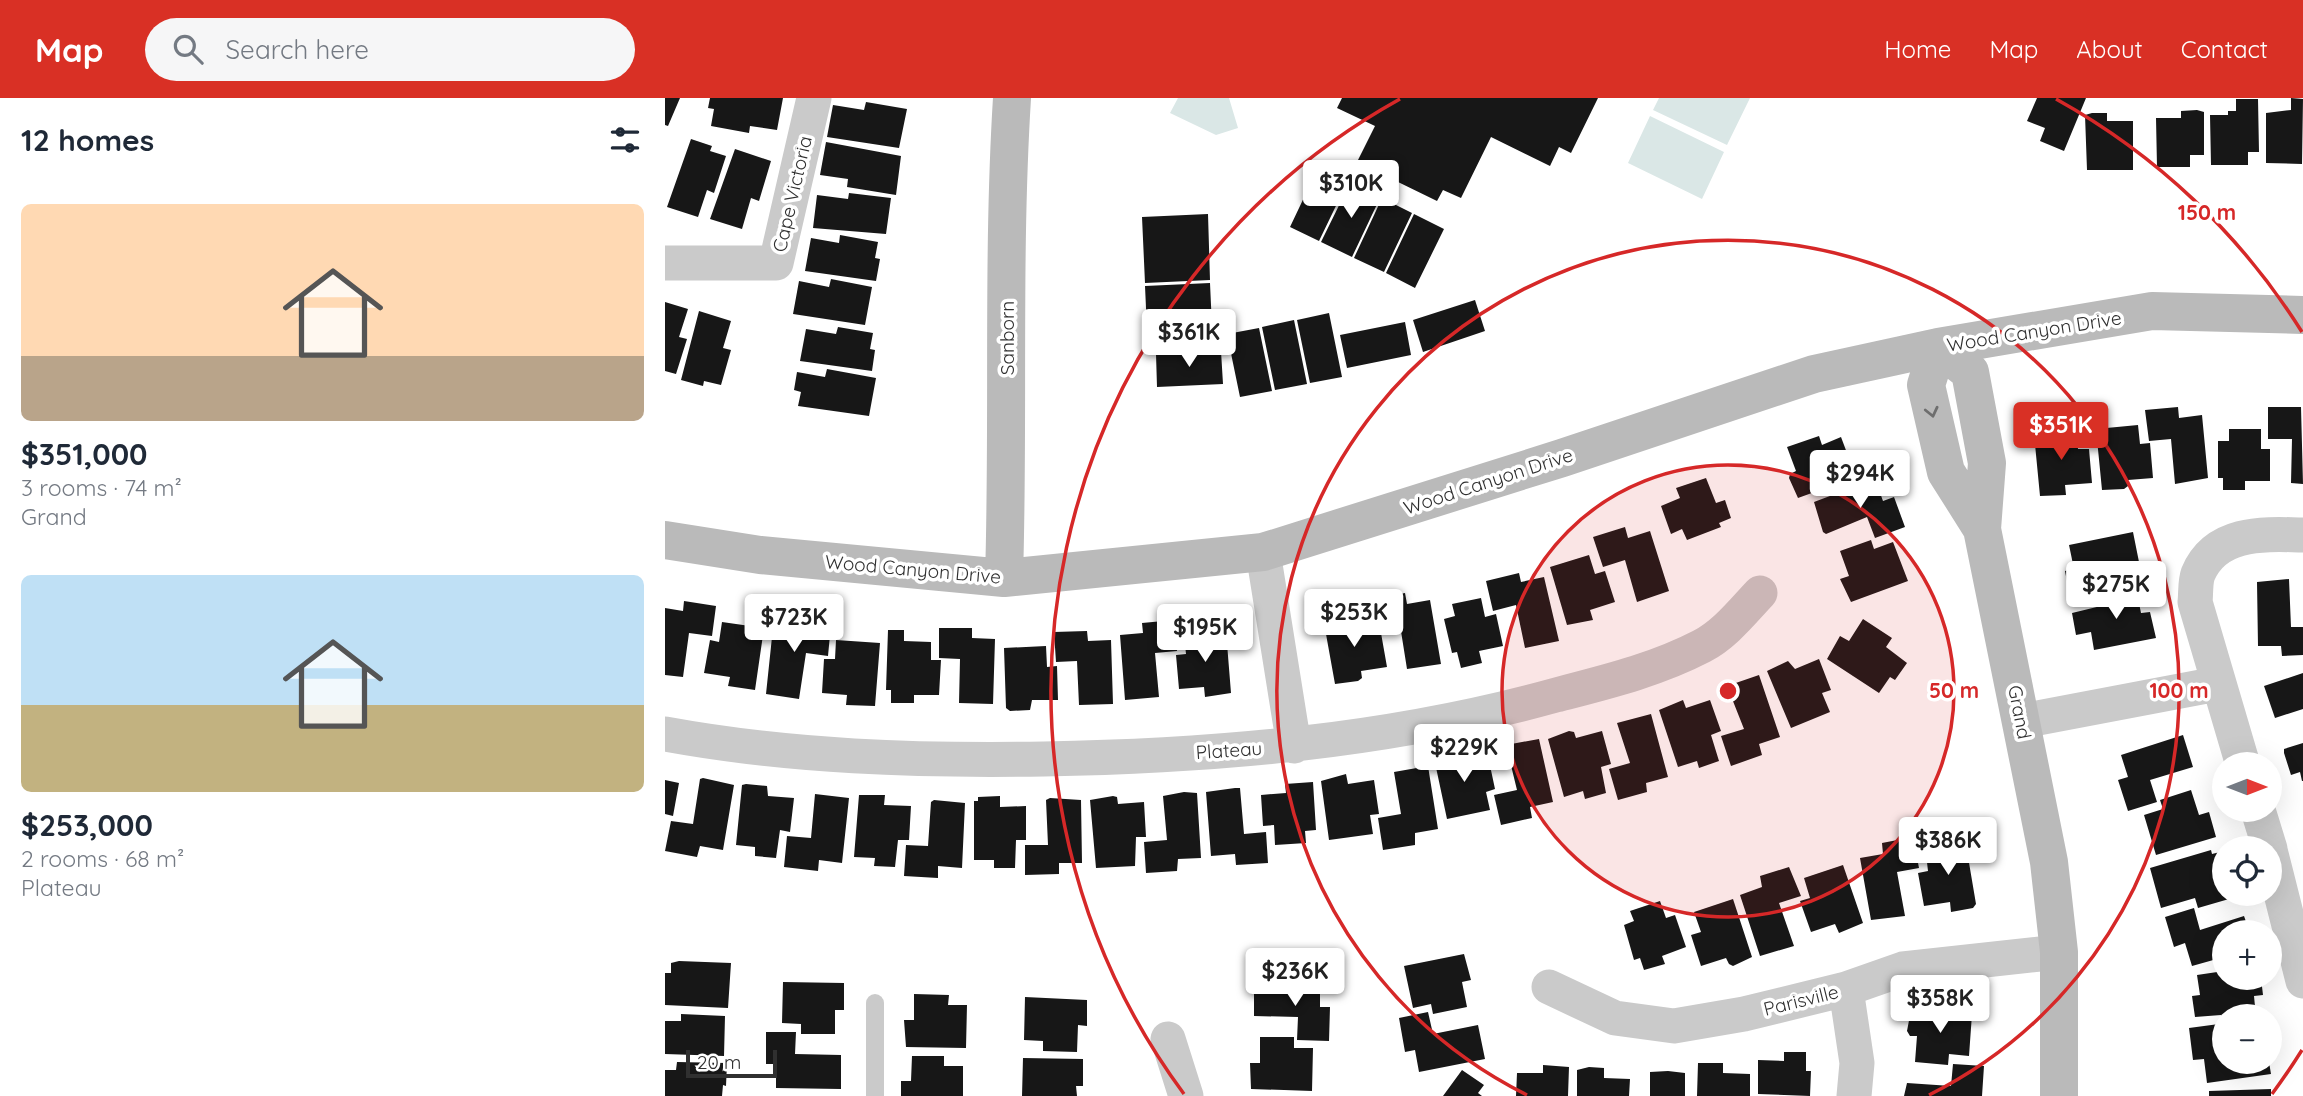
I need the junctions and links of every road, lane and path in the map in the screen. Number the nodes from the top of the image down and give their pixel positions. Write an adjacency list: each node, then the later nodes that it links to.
1 (814, 98): 3 (street, Cape Victoria)
2 (1012, 98): 9 (street, Sanborn)
3 (665, 263)
4 (2303, 315): 5 (street, Wood Canyon Drive)
5 (1938, 347): 8 (street, Wood Canyon Drive); 12 (street, Grand)
6 (2303, 536): 11 (street)
7 (665, 540): 9 (street, Wood Canyon Drive)
8 (1263, 552): 9 (street, Wood Canyon Drive); 14 (street)
9 (1004, 579)
10 (1761, 593): 14 (street, Plateau)
11 (2217, 684): 12 (street); 15 (street)
12 (2022, 720): 17 (street, Grand)
13 (665, 734): 14 (street, Plateau)
14 (1294, 746)
15 (2239, 752)
16 (2282, 897): 18 (street)
17 (2059, 952): 20 (street, Parisville); 26 (street, Grand)
18 (2303, 981)
19 (1549, 987): 20 (street, Parisville)
20 (1846, 989): 25 (street)
21 (875, 1003): 23 (lane)
22 (1168, 1039): 24 (street)
23 (875, 1096)
24 (1186, 1096)
25 (1854, 1096)
26 (2059, 1096)

